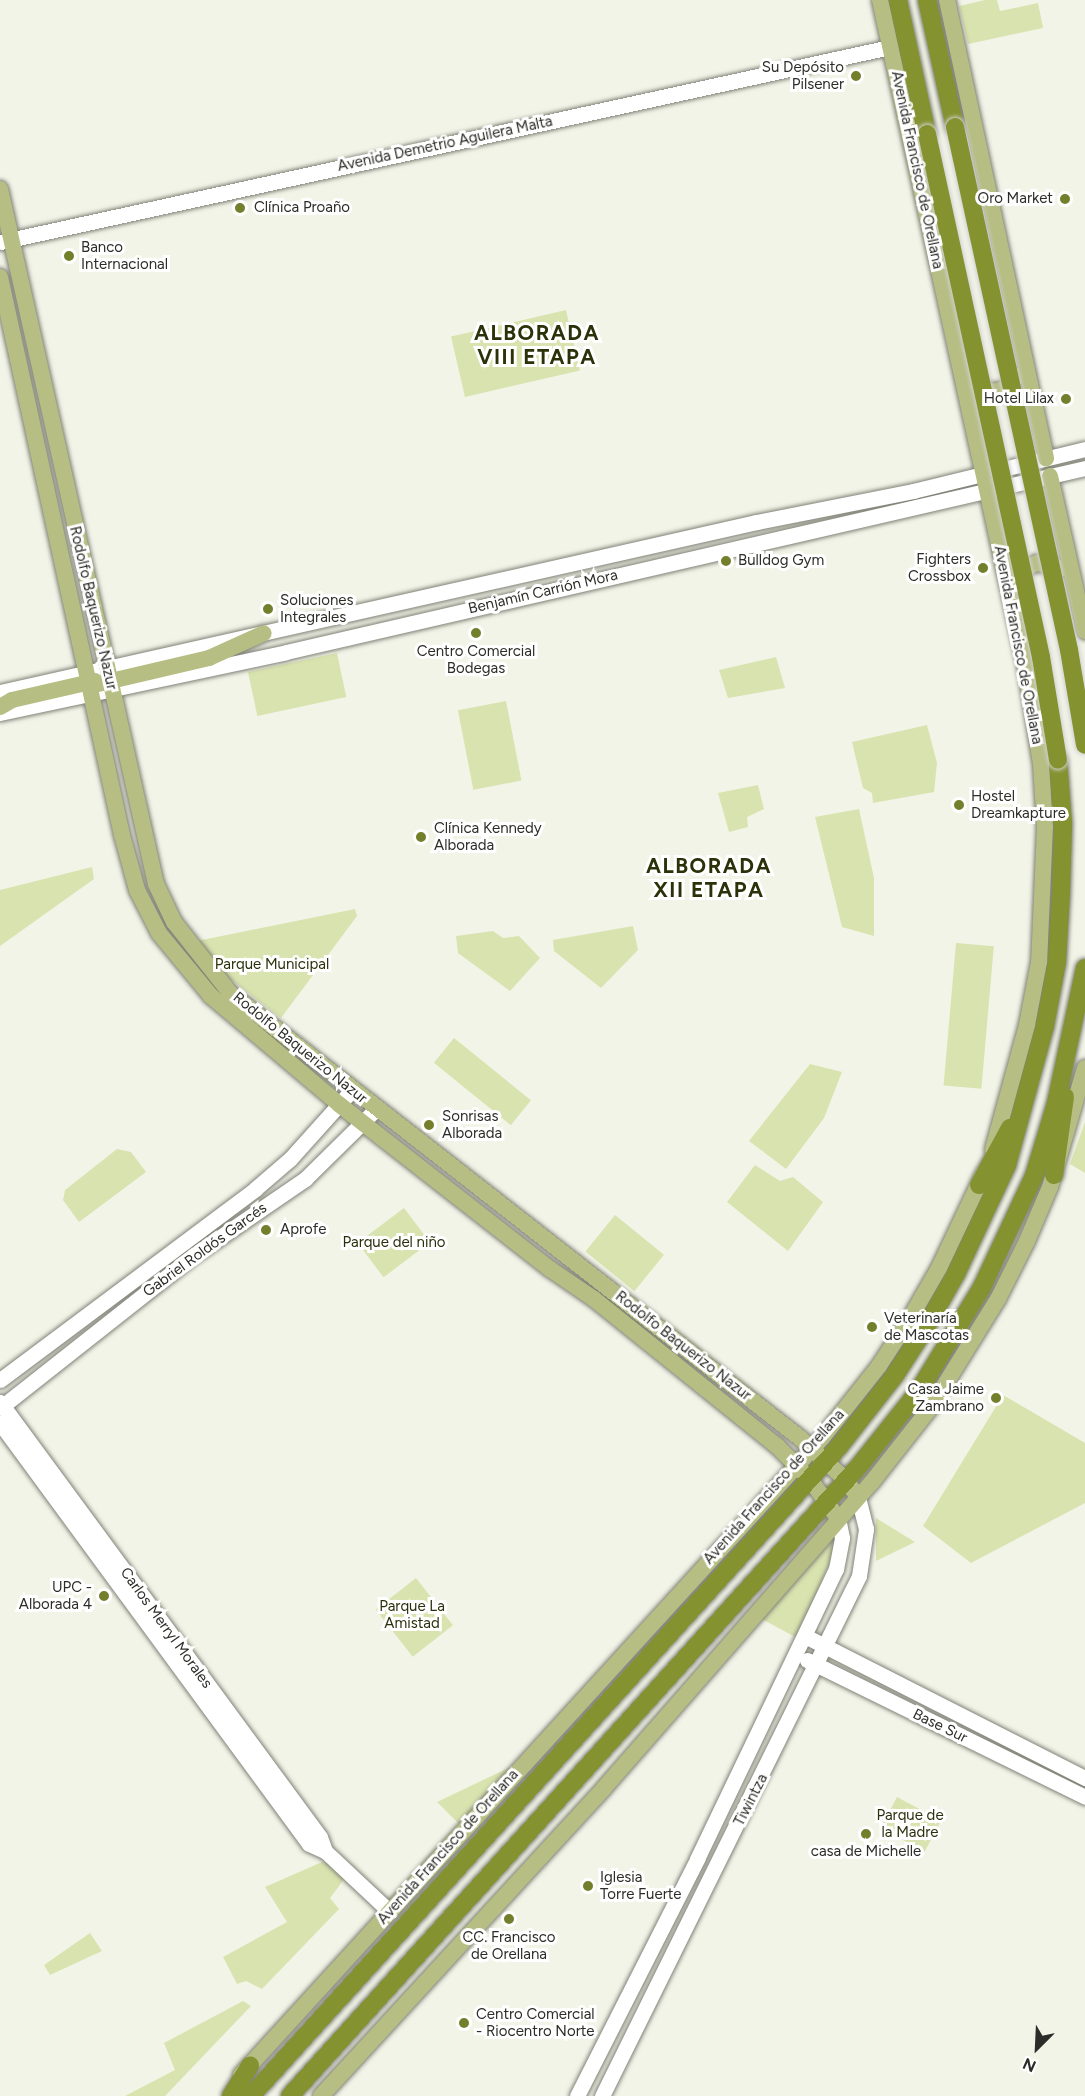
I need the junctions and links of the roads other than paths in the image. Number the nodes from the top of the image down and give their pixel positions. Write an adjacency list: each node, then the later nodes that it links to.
1 (880, 0): 5 (main road, Avenida Francisco de Orellana)
2 (898, 0): 36 (highway, Avenida Francisco de Orellana, bridge)
3 (927, 0): 31 (highway, bridge)
4 (947, 0): 9 (main road)
5 (890, 46): 7 (street, Avenida Demetrio Aguilera Malta); 10 (main road, Avenida Francisco de Orellana)
6 (0, 189): 7 (main road, Rodolfo Baquerizo Nazur)
7 (5, 241): 27 (main road, Rodolfo Baquerizo Nazur)
8 (0, 277): 27 (main road, Rodolfo Baquerizo Nazur)
9 (1024, 357): 10 (main road); 12 (main road)
10 (959, 369): 14 (main road, Avenida Francisco de Orellana)
11 (1085, 449): 12 (street, Benjamín Carrión Mora)
12 (1046, 458): 14 (street, Benjamín Carrión Mora)
13 (1085, 468): 15 (street, Benjamín Carrión Mora)
14 (981, 473): 16 (main road, Avenida Francisco de Orellana); 17 (street, Benjamín Carrión Mora)
15 (1050, 476): 16 (street, Benjamín Carrión Mora); 21 (main road)
16 (986, 492): 19 (street, Benjamín Carrión Mora); 22 (main road, Avenida Francisco de Orellana)
17 (884, 497): 18 (street, Benjamín Carrión Mora); 19 (street)
18 (821, 510): 20 (street); 23 (street, Benjamín Carrión Mora)
19 (840, 526): 20 (street, Benjamín Carrión Mora)
20 (776, 540): 26 (street, Benjamín Carrión Mora)
21 (1074, 582): 22 (main road); 24 (main road)
22 (1010, 601): 41 (main road, Avenida Francisco de Orellana)
23 (340, 617): 25 (street, Benjamín Carrión Mora); 26 (street)
24 (1085, 631)
25 (264, 633): 27 (main road)
26 (286, 652): 27 (street, Benjamín Carrión Mora)
27 (98, 682): 28 (street, Benjamín Carrión Mora); 29 (main road); 30 (street, Benjamín Carrión Mora); 35 (main road, Rodolfo Baquerizo Nazur); 37 (main road, Rodolfo Baquerizo Nazur)
28 (0, 692)
29 (0, 707)
30 (0, 713)
31 (1085, 745)
32 (1085, 968): 33 (highway)
33 (1066, 1063): 40 (highway); 47 (highway)
34 (1085, 1068): 40 (main road)
35 (352, 1090): 37 (street, Gabriel Roldós Garcés); 38 (main road, Rodolfo Baquerizo Nazur)
36 (1029, 1095): 41 (highway); 45 (highway, Avenida Francisco de Orellana)
37 (340, 1105): 39 (main road, Rodolfo Baquerizo Nazur); 42 (street, Gabriel Roldós Garcés)
38 (377, 1108): 39 (street, Gabriel Roldós Garcés); 45 (main road, Rodolfo Baquerizo Nazur)
39 (363, 1123): 43 (street, Gabriel Roldós Garcés); 46 (main road, Rodolfo Baquerizo Nazur)
40 (1054, 1175): 48 (main road)
41 (979, 1185): 45 (main road, Avenida Francisco de Orellana)
42 (0, 1380)
43 (1, 1405): 57 (street, Carlos Merryl Morales)
44 (0, 1423): 57 (street, Carlos Merryl Morales)
45 (819, 1454): 46 (highway, Avenida Francisco de Orellana); 47 (main road, Rodolfo Baquerizo Nazur)
46 (803, 1472): 49 (main road, Rodolfo Baquerizo Nazur); 58 (main road, Avenida Francisco de Orellana); 62 (highway, Avenida Francisco de Orellana)
47 (846, 1480): 48 (main road, Rodolfo Baquerizo Nazur); 49 (highway)
48 (858, 1497): 50 (main road); 52 (street, Tiwintza)
49 (826, 1501): 50 (main road, Rodolfo Baquerizo Nazur); 63 (highway)
50 (838, 1518): 51 (street, Tiwintza); 64 (main road)
51 (805, 1636): 52 (street, Base Sur); 53 (street, Tiwintza)
52 (825, 1647): 54 (street, Tiwintza); 55 (street, Base Sur)
53 (796, 1654): 54 (street, Base Sur); 65 (street, Tiwintza)
54 (816, 1665): 56 (street, Base Sur); 66 (street, Tiwintza)
55 (1085, 1778)
56 (1085, 1797)
57 (325, 1851): 58 (street, Carlos Merryl Morales)
58 (390, 1912): 59 (main road, Avenida Francisco de Orellana)
59 (250, 2066): 60 (main road, Avenida Francisco de Orellana); 61 (highway)
60 (222, 2096)
61 (231, 2096)
62 (251, 2096)
63 (290, 2096)
64 (321, 2096)
65 (577, 2096)
66 (602, 2096)

